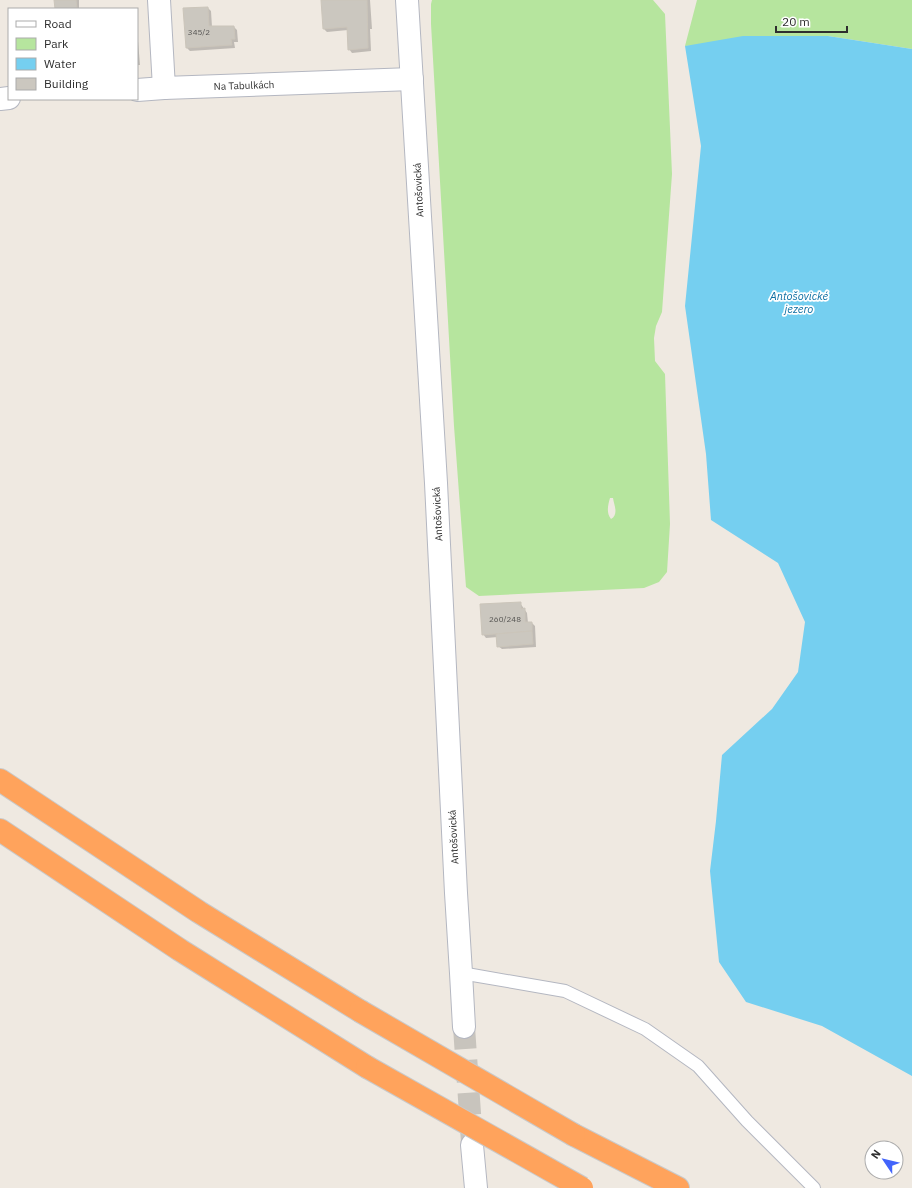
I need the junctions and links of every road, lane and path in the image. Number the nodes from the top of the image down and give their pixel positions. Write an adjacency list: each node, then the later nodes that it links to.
1 (159, 0): 4 (street)
2 (407, 0): 3 (street, Antošovická)
3 (412, 79): 4 (street, Na Tabulkách); 8 (street, Antošovická)
4 (164, 88): 5 (street, Na Tabulkách)
5 (138, 90)
6 (0, 780): 13 (highway, bridge)
7 (0, 830): 12 (highway, bridge)
8 (462, 973): 9 (street, Antošovická); 14 (lane)
9 (464, 1027)
10 (472, 1145): 11 (street)
11 (476, 1188)
12 (582, 1188)
13 (678, 1188)
14 (814, 1188)

